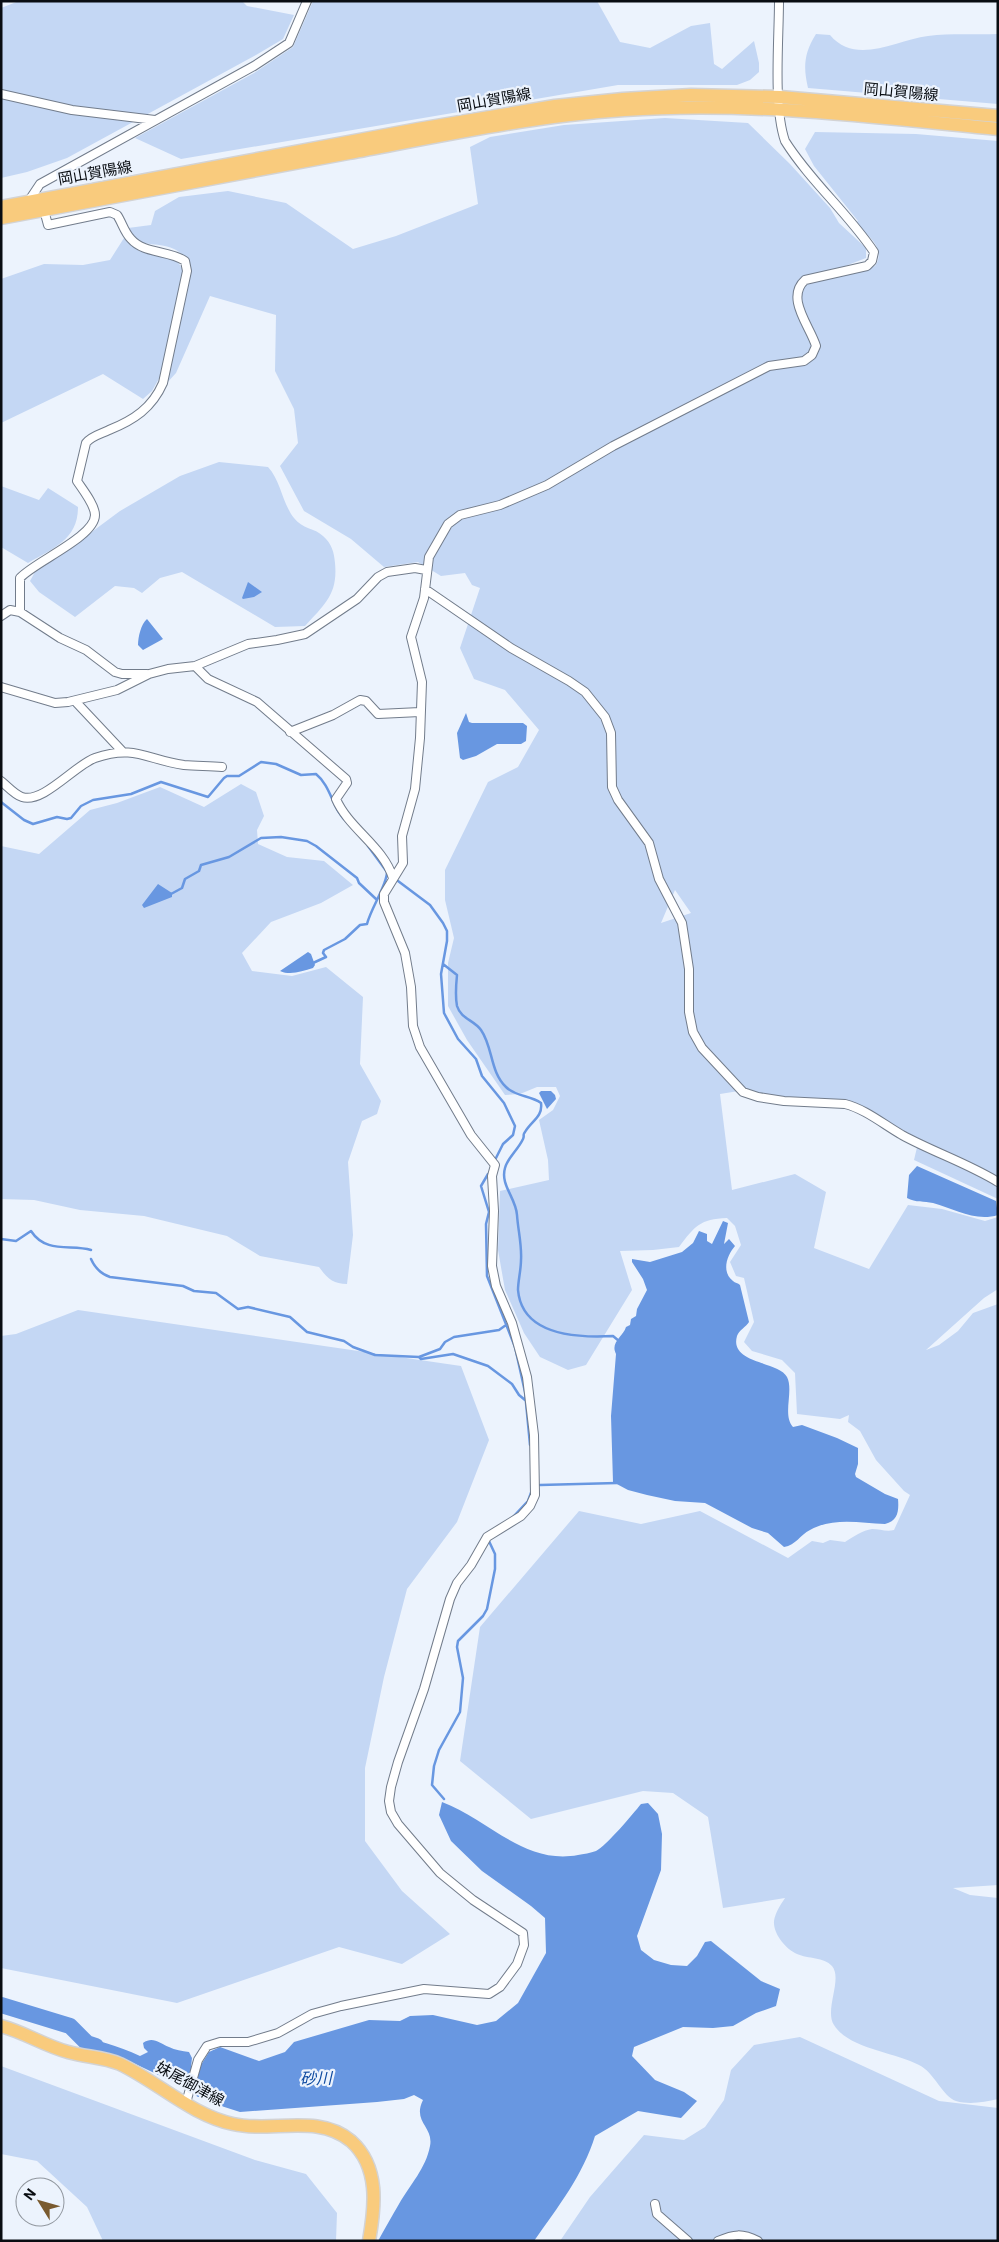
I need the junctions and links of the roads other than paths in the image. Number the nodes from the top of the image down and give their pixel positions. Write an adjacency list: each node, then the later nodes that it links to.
1 (307, 1): 6 (street)
2 (779, 1): 4 (street)
3 (1, 94): 6 (street)
4 (780, 104): 5 (main road, 岡山賀陽線); 7 (main road, 岡山賀陽線); 8 (main road, 岡山賀陽線); 10 (main road, 岡山賀陽線); 12 (street)
5 (998, 116)
6 (154, 120): 8 (street)
7 (998, 129)
8 (28, 202): 9 (main road, 岡山賀陽線)
9 (1, 207)
10 (44, 210): 11 (main road, 岡山賀陽線); 14 (street)
11 (1, 218)
12 (426, 570): 13 (street); 16 (street)
13 (425, 589): 20 (street); 26 (street)
14 (20, 612): 15 (street); 17 (street)
15 (1, 616)
16 (195, 666): 17 (street); 21 (street)
17 (149, 674): 19 (street)
18 (1, 687): 19 (street)
19 (75, 701): 22 (street)
20 (420, 712): 21 (street); 25 (street)
21 (290, 732): 25 (street)
22 (122, 751): 23 (street); 24 (street)
23 (222, 767)
24 (1, 781)
25 (393, 878): 28 (street)
26 (998, 1182)
27 (1, 2026): 28 (main road, 妹尾御津線)
28 (186, 2103): 30 (main road, 妹尾御津線)
29 (656, 2204): 31 (street)
30 (369, 2241)
31 (688, 2241)
32 (718, 2241): 33 (street)
33 (758, 2241)

